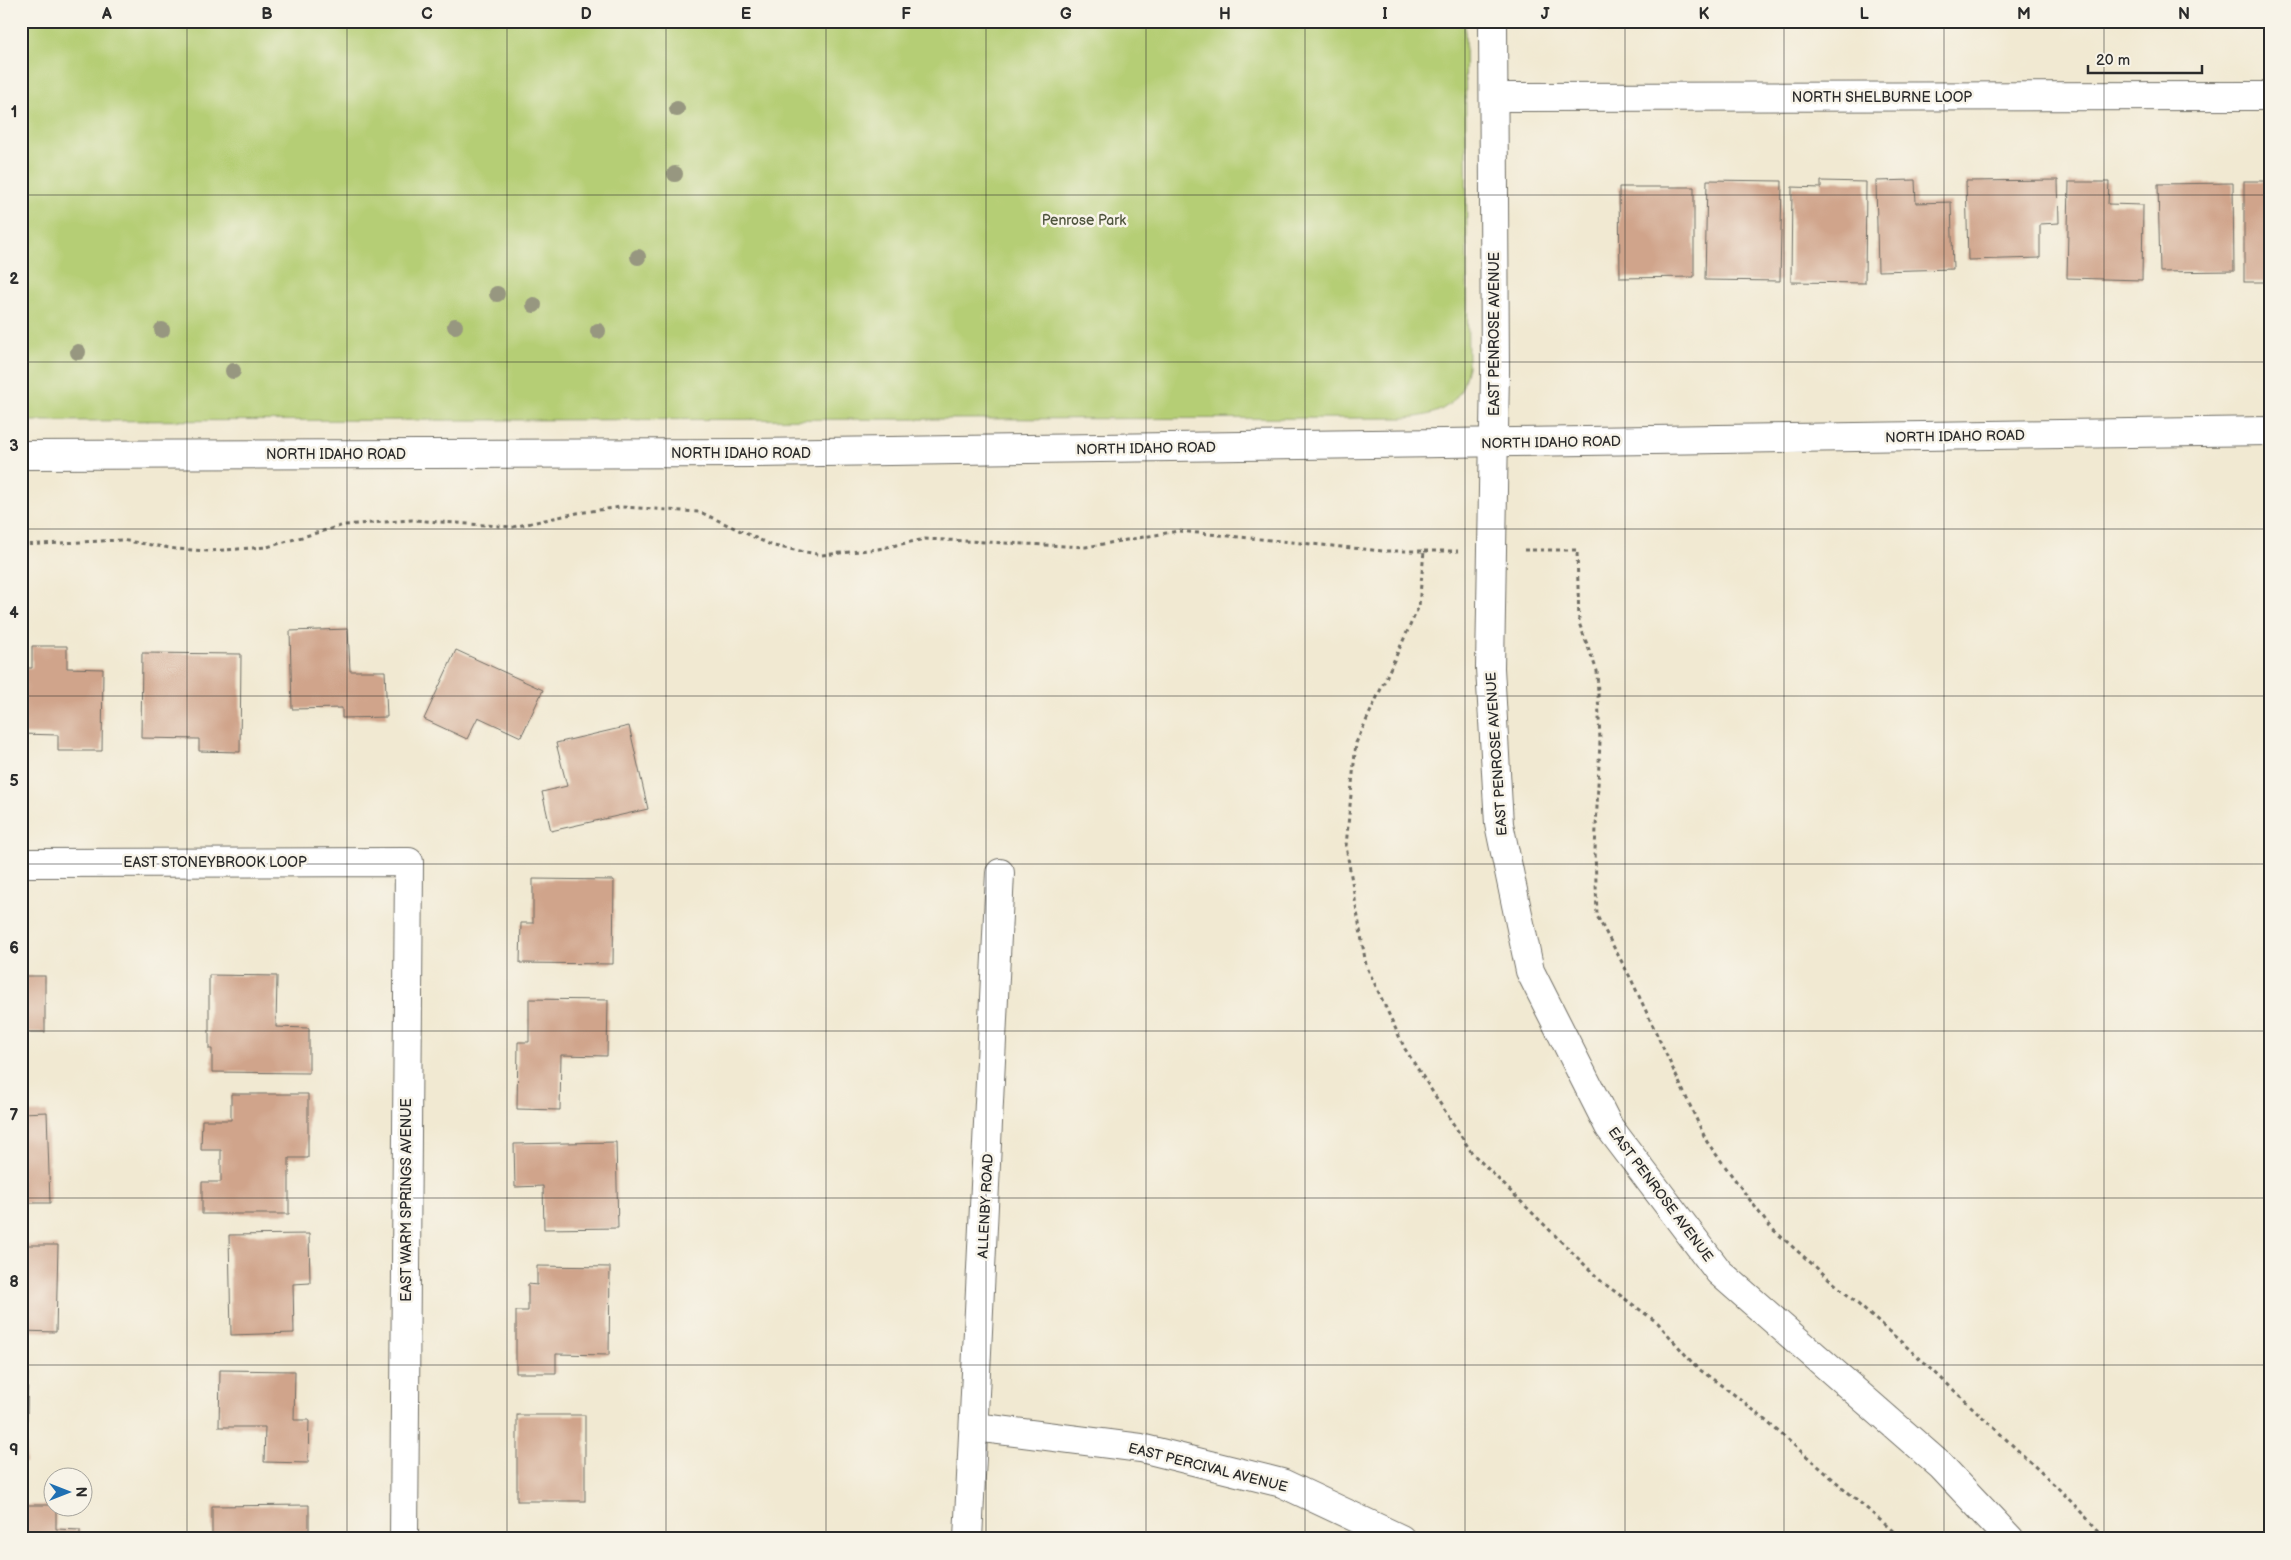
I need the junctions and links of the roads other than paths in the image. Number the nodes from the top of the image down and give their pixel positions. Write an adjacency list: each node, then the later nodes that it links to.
1 (1493, 21): 3 (street, EAST PENROSE AVENUE)
2 (2270, 96): 3 (street, NORTH SHELBURNE LOOP)
3 (1494, 97): 5 (street, EAST PENROSE AVENUE)
4 (2270, 432): 5 (street, NORTH IDAHO ROAD)
5 (1493, 443): 6 (street, NORTH IDAHO ROAD); 14 (street, EAST PENROSE AVENUE)
6 (21, 455)
7 (409, 862): 8 (street, EAST STONEYBROOK LOOP); 11 (street, EAST WARM SPRINGS AVENUE)
8 (21, 863)
9 (1000, 873): 10 (street, ALLENBY ROAD)
10 (975, 1427): 12 (street, ALLENBY ROAD); 13 (street, EAST PERCIVAL AVENUE)
11 (404, 1539)
12 (968, 1539)
13 (1401, 1539)
14 (2010, 1539)

